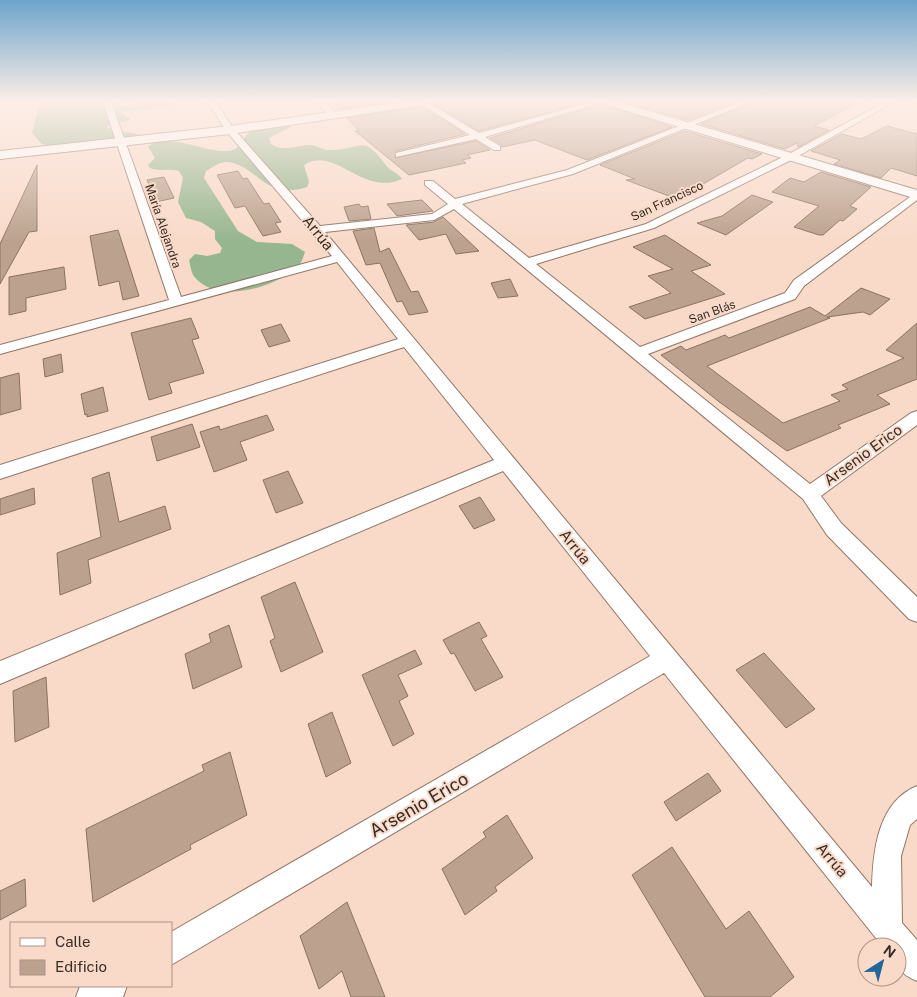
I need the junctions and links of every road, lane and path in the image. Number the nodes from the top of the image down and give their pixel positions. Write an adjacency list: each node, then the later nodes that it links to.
1 (75, 149): 9 (main road)
2 (123, 149): 17 (street, María Alejandra)
3 (246, 149): 14 (street, Arrúa)
4 (426, 149): 8 (street)
5 (629, 149): 13 (street)
6 (762, 149): 10 (main road)
7 (805, 149): 10 (street, San Francisco)
8 (399, 155)
9 (0, 156)
10 (790, 157): 12 (main road); 16 (street, San Francisco)
11 (429, 183): 13 (street)
12 (917, 195): 19 (street, San Blás)
13 (453, 204): 14 (street); 16 (street)
14 (317, 230): 15 (street, Arrúa)
15 (338, 258): 17 (street); 18 (street, Arrúa)
16 (527, 263): 19 (street)
17 (176, 302): 20 (street)
18 (404, 337): 22 (street); 23 (street, Arrúa); 24 (street)
19 (632, 348): 25 (street)
20 (0, 350)
21 (917, 417): 25 (street, Arsenio Erico)
22 (0, 460)
23 (506, 462): 27 (street, Arrúa); 28 (street)
24 (0, 472)
25 (810, 494): 26 (street)
26 (917, 612)
27 (666, 659): 30 (street, Arrúa); 31 (street, Arsenio Erico)
28 (0, 673)
29 (917, 800): 30 (street)
30 (887, 927): 32 (street, Arrúa)
31 (172, 949)
32 (917, 965)
33 (109, 987): 34 (street)
34 (92, 997)

